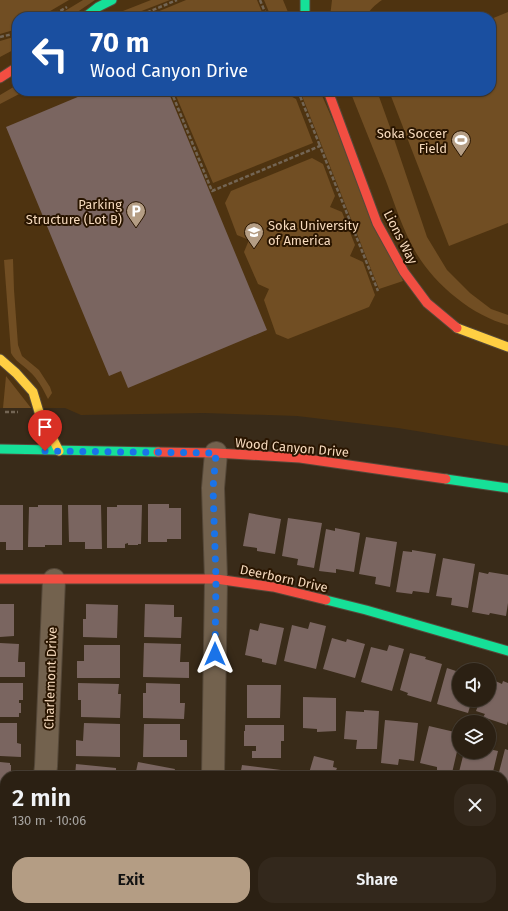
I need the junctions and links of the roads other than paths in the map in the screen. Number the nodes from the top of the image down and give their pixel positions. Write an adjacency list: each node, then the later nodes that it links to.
1 (112, 0): 3 (street)
2 (305, 0): 4 (street)
3 (92, 12)
4 (305, 12)
5 (12, 70): 6 (street)
6 (0, 78)
7 (330, 96): 8 (street, Lions Way)
8 (508, 347)
9 (0, 359): 11 (street)
10 (0, 449): 11 (street, Wood Canyon Drive)
11 (59, 451): 12 (street, Wood Canyon Drive)
12 (216, 453): 13 (street, Wood Canyon Drive); 15 (street)
13 (508, 488)
14 (0, 579): 16 (street, Deerborn Drive)
15 (216, 579): 16 (street, Deerborn Drive); 17 (street, Deerborn Drive); 19 (street)
16 (54, 580): 18 (street, Charlemont Drive)
17 (508, 651)
18 (46, 771)
19 (213, 771)

